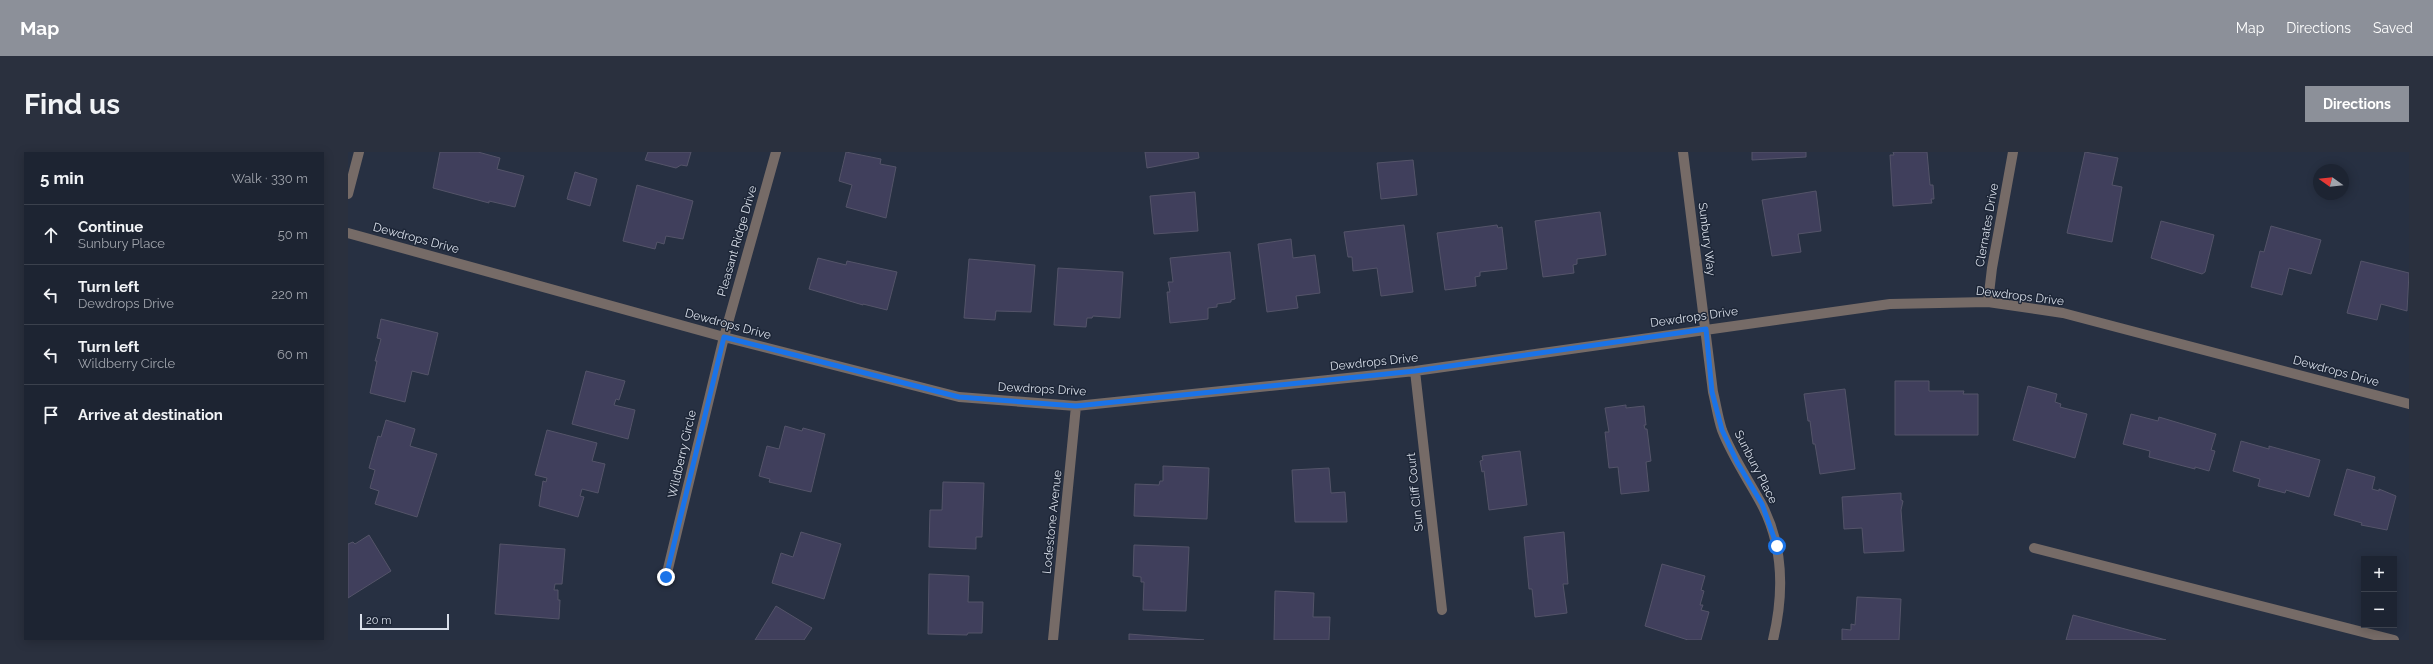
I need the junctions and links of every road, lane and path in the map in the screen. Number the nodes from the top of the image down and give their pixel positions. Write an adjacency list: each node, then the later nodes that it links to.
1 (359, 152): 5 (street)
2 (776, 152): 9 (street, Pleasant Ridge Drive)
3 (1683, 152): 8 (street, Sunbury Way)
4 (2013, 152): 7 (street, Clernates Drive)
5 (348, 194)
6 (348, 233): 9 (street, Dewdrops Drive)
7 (1988, 302): 8 (street, Dewdrops Drive); 11 (street, Dewdrops Drive)
8 (1706, 329): 10 (street, Dewdrops Drive); 17 (street, Sunbury Place)
9 (724, 337): 12 (street, Dewdrops Drive); 14 (street, Wildberry Circle)
10 (1415, 371): 12 (street, Dewdrops Drive); 15 (street, Sun Cliff Court)
11 (2409, 404)
12 (1076, 406): 16 (street, Lodestone Avenue)
13 (2034, 548): 18 (street)
14 (666, 577)
15 (1442, 610)
16 (1053, 640)
17 (1773, 640)
18 (2394, 640)

